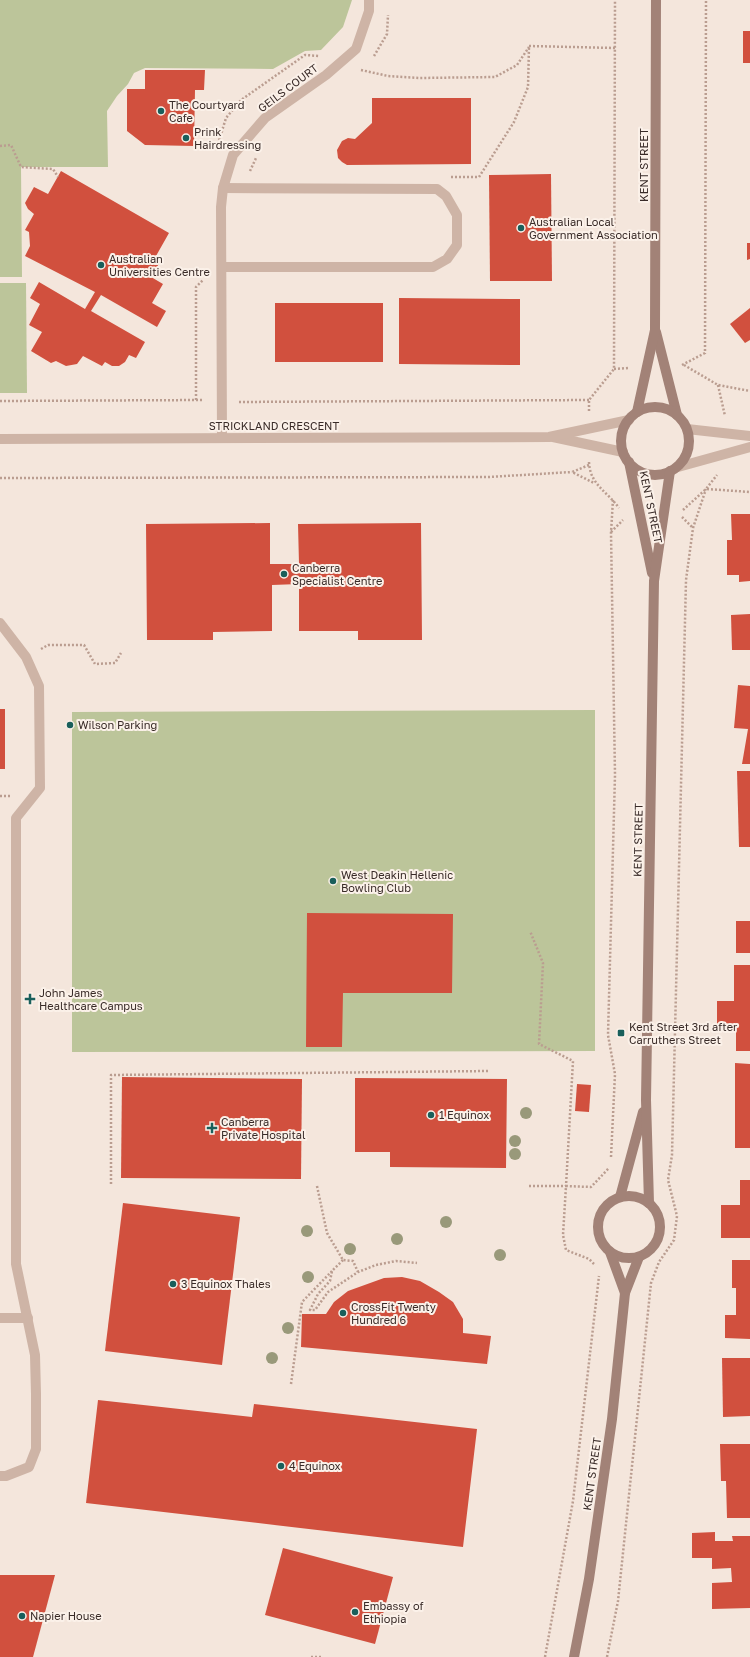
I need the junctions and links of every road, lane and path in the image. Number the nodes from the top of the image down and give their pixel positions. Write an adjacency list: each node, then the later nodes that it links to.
1 (370, 0): 13 (street, GEILS COURT)
2 (615, 0): 6 (path)
3 (656, 0): 15 (main road, KENT STREET)
4 (706, 0): 16 (path)
5 (530, 46): 6 (path); 7 (path); 12 (path)
6 (615, 48): 19 (path)
7 (361, 70)
8 (0, 146): 11 (path)
9 (253, 163): 10 (path)
10 (254, 172)
11 (58, 177)
12 (447, 177)
13 (223, 188): 14 (street, GEILS COURT); 14 (street)
14 (222, 266): 19 (street, GEILS COURT)
15 (655, 330): 20 (main road, KENT STREET); 22 (main road, KENT STREET)
16 (718, 385): 17 (path); 21 (path)
17 (750, 391)
18 (0, 401): 19 (path)
19 (221, 401): 27 (street, GEILS COURT)
20 (638, 412): 22 (main road); 23 (main road)
21 (726, 414)
22 (677, 415): 24 (main road)
23 (629, 420): 26 (street, STRICKLAND CRESCENT); 30 (main road)
24 (687, 429): 25 (street); 32 (main road)
25 (750, 436)
26 (549, 437): 27 (street, STRICKLAND CRESCENT); 30 (street, STRICKLAND CRESCENT)
27 (222, 438): 28 (street, STRICKLAND CRESCENT)
28 (0, 439)
29 (750, 448): 32 (street)
30 (623, 452): 31 (main road)
31 (629, 462): 32 (main road); 45 (main road, KENT STREET)
32 (674, 469): 45 (main road, KENT STREET)
33 (572, 472): 35 (path); 36 (path); 36 (path)
34 (719, 472): 37 (path)
35 (0, 478)
36 (595, 484): 39 (path)
37 (706, 489): 38 (path); 42 (path); 42 (path)
38 (750, 492)
39 (613, 499): 40 (path); 43 (path)
40 (621, 511)
41 (625, 517): 43 (path)
42 (693, 528): 44 (path)
43 (611, 533): 54 (path)
44 (686, 580)
45 (654, 581): 53 (main road, KENT STREET)
46 (0, 624): 48 (street)
47 (121, 653): 48 (path)
48 (26, 657): 70 (street)
49 (0, 796): 50 (path)
50 (13, 796)
51 (530, 931): 59 (path)
52 (489, 1071): 56 (path)
53 (646, 1100): 60 (main road, KENT STREET); 61 (main road, KENT STREET)
54 (610, 1161)
55 (610, 1166): 59 (path)
56 (111, 1184)
57 (317, 1186): 64 (path)
58 (529, 1186): 59 (path)
59 (566, 1186): 75 (path)
60 (620, 1197): 61 (main road); 62 (main road)
61 (649, 1203): 63 (main road)
62 (610, 1252): 63 (main road); 68 (main road, KENT STREET)
63 (639, 1256): 68 (main road, KENT STREET)
64 (344, 1260): 66 (path); 67 (path)
65 (417, 1263): 67 (path)
66 (332, 1270): 67 (path); 71 (path)
67 (358, 1272)
68 (625, 1293): 76 (main road, KENT STREET)
69 (0, 1318): 70 (street)
70 (28, 1318): 72 (street)
71 (291, 1384)
72 (0, 1476)
73 (312, 1657): 74 (path)
74 (322, 1657)
75 (545, 1657)
76 (574, 1657)

